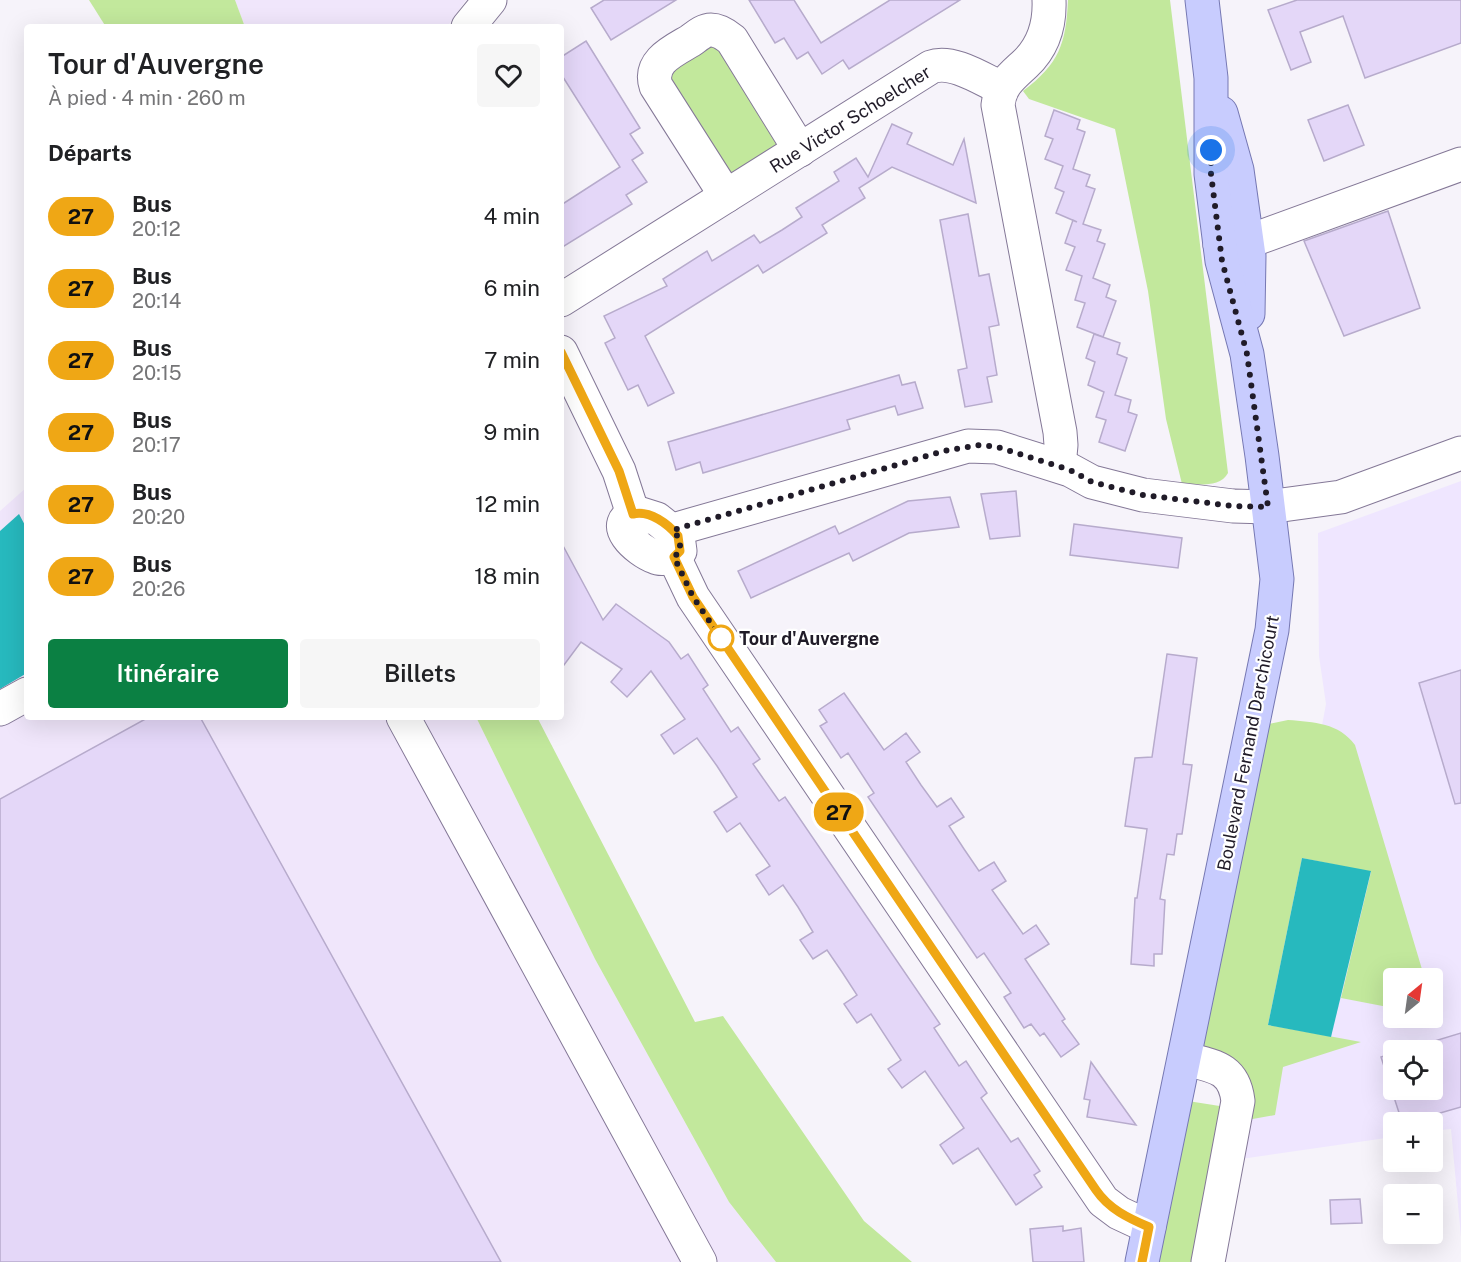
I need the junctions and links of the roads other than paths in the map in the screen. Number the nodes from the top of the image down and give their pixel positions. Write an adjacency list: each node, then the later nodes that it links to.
1 (489, 0): 4 (street)
2 (1049, 0): 5 (street)
3 (1202, 0): 9 (main road, Boulevard Fernand Darchicourt)
4 (470, 24)
5 (1001, 88): 6 (street, Rue Victor Schoelcher); 13 (street)
6 (800, 150): 8 (street, Rue Victor Schoelcher); 8 (street)
7 (1461, 164): 9 (street)
8 (726, 196): 10 (street, Rue Victor Schoelcher)
9 (1233, 243): 14 (main road, Boulevard Fernand Darchicourt)
10 (564, 298)
11 (564, 358): 15 (street)
12 (1461, 453): 14 (street)
13 (1059, 466): 14 (street); 15 (street)
14 (1268, 507): 19 (main road, Boulevard Fernand Darchicourt)
15 (674, 544): 20 (street)
16 (24, 696): 17 (street)
17 (0, 709)
18 (405, 720): 21 (street)
19 (1185, 1059): 20 (main road, Boulevard Fernand Darchicourt); 23 (street)
20 (1149, 1227): 22 (main road, Boulevard Fernand Darchicourt)
21 (700, 1262)
22 (1142, 1262)
23 (1208, 1262)

